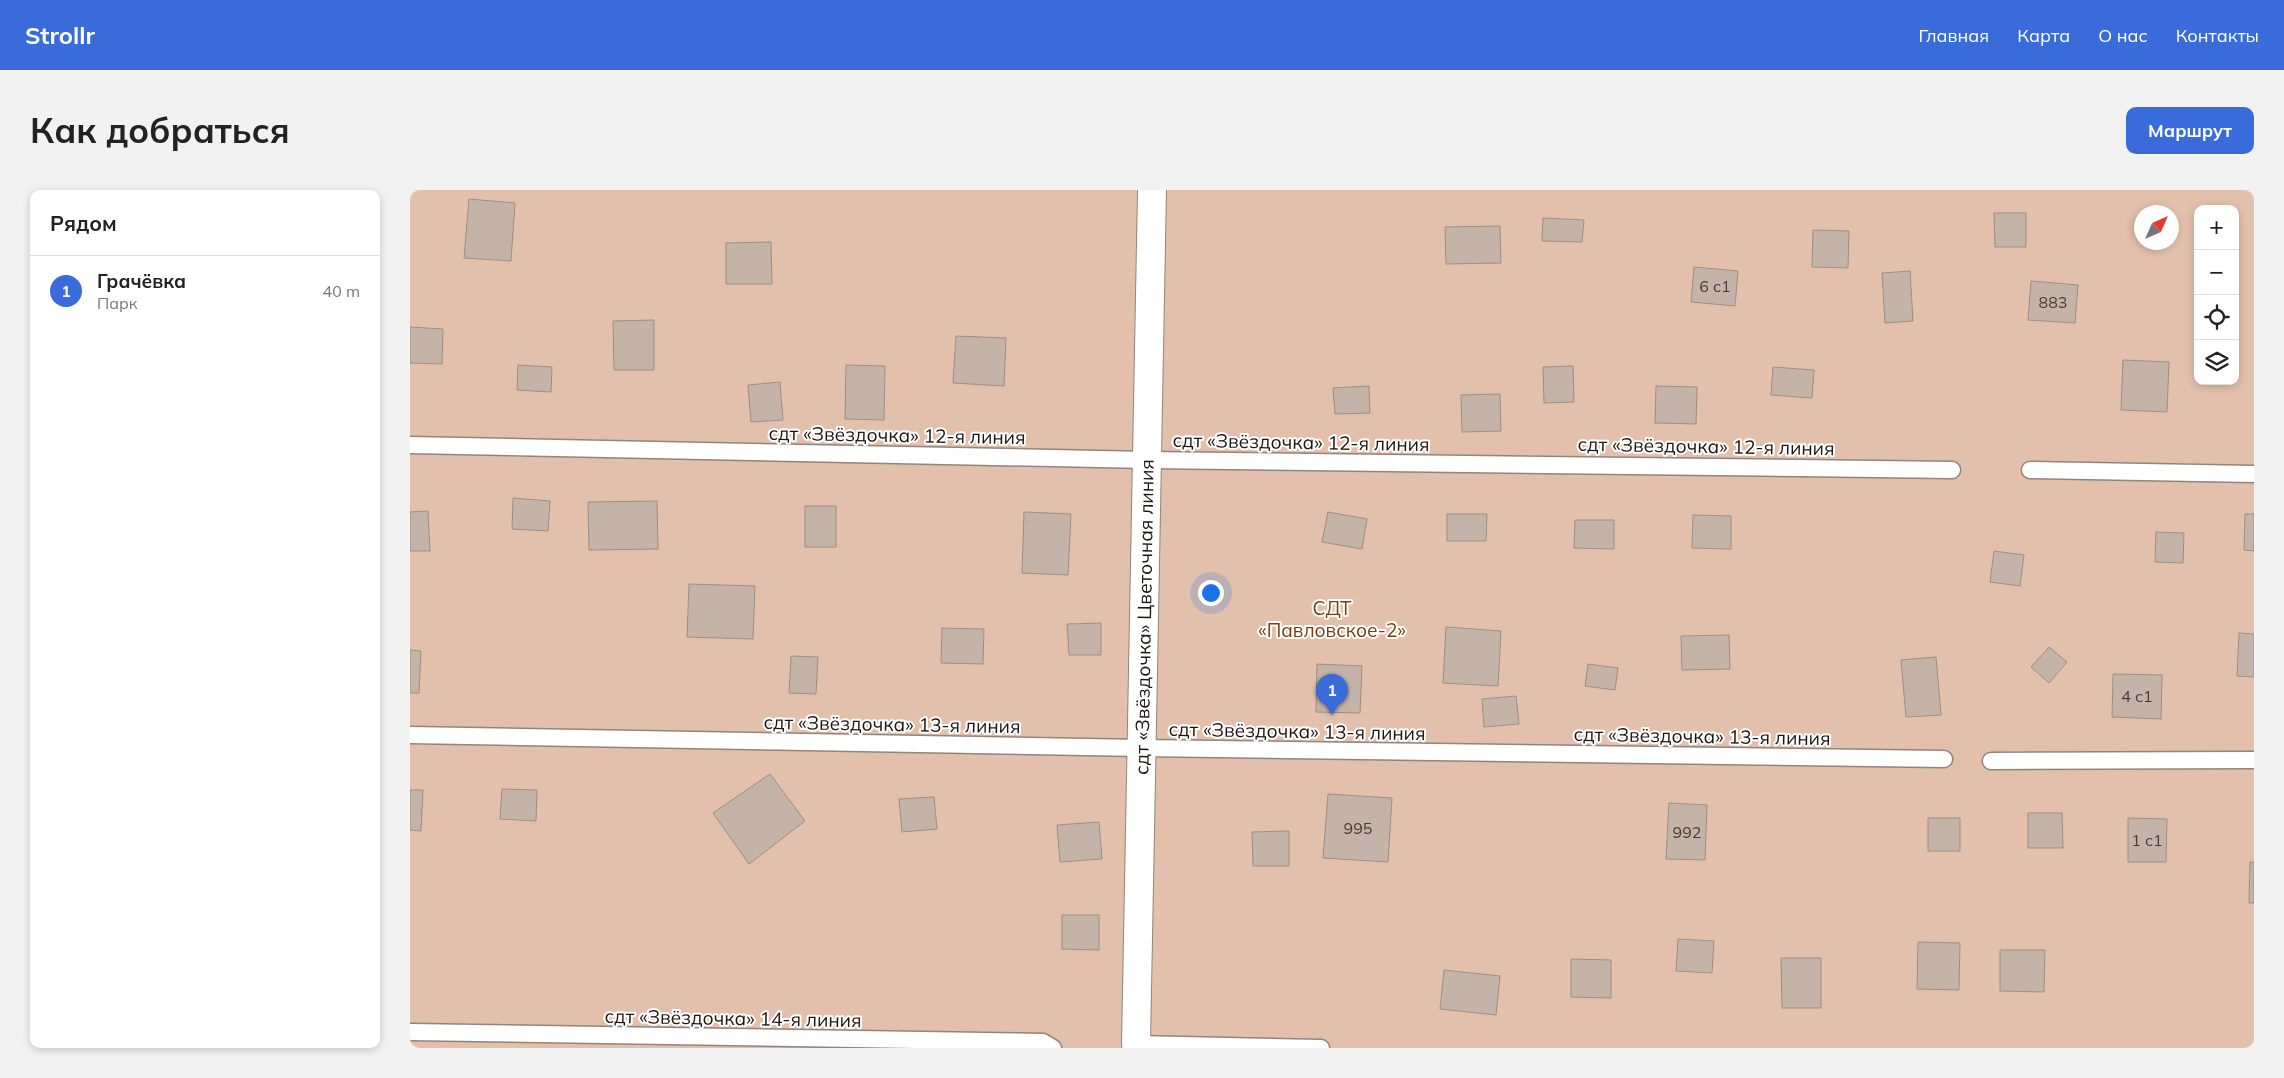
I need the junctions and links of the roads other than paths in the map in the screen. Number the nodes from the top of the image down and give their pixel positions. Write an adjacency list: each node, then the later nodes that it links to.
1 (1152, 190): 3 (street, сдт «Звёздочка» Цветочная линия)
2 (410, 445): 3 (lane, сдт «Звёздочка» 12-я линия)
3 (1147, 460): 4 (lane, сдт «Звёздочка» 12-я линия); 8 (street, сдт «Звёздочка» Цветочная линия)
4 (1952, 470)
5 (2030, 470): 6 (lane)
6 (2254, 474)
7 (410, 735): 8 (lane, сдт «Звёздочка» 13-я линия)
8 (1142, 748): 9 (lane, сдт «Звёздочка» 13-я линия); 13 (street, сдт «Звёздочка» Цветочная линия)
9 (1944, 759)
10 (2254, 760): 11 (lane)
11 (1991, 762)
12 (410, 1032): 14 (lane, сдт «Звёздочка» 14-я линия)
13 (1134, 1046): 15 (lane)
14 (1053, 1048)
15 (1321, 1048)

